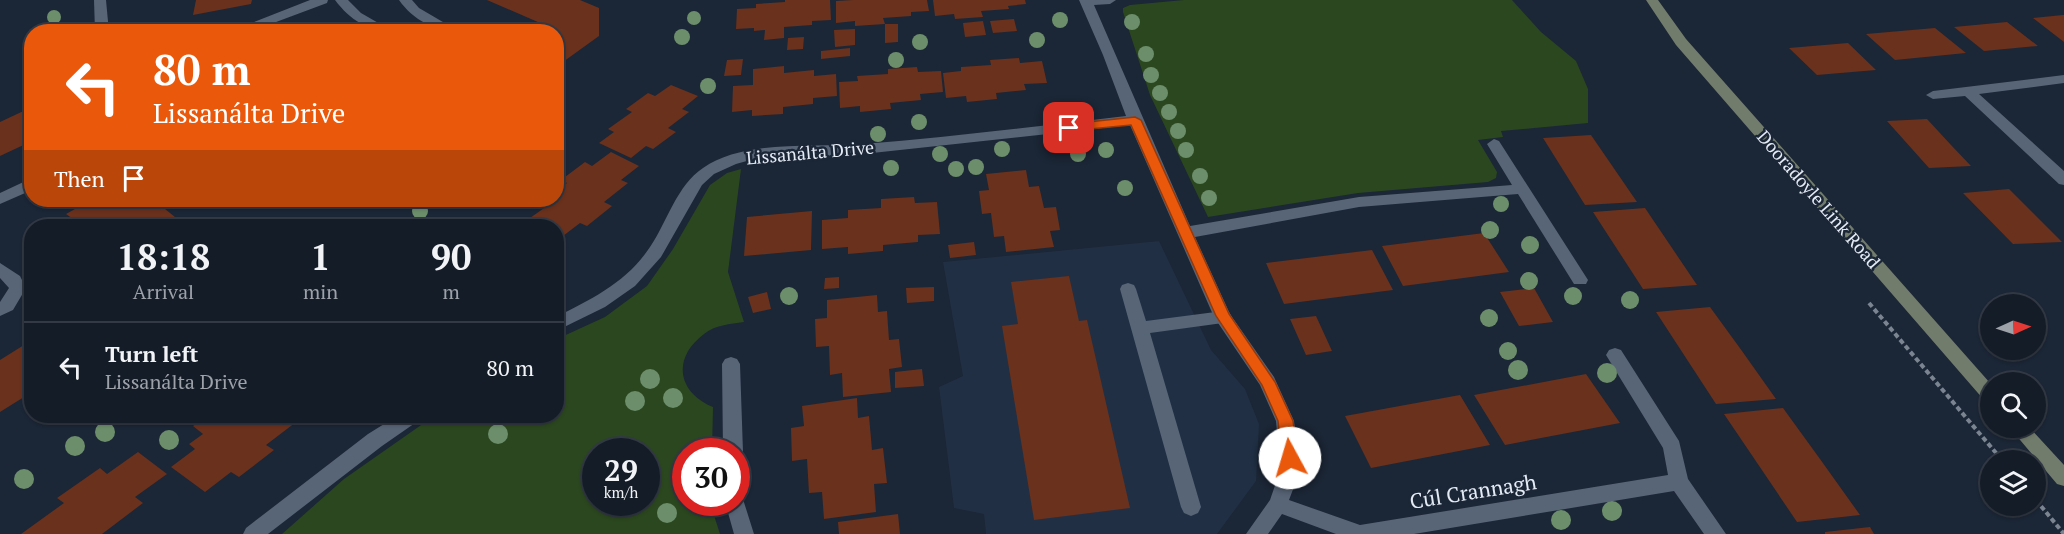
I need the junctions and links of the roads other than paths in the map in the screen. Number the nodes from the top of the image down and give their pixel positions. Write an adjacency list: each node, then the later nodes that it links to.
1 (100, 0): 8 (street)
2 (322, 0): 9 (street)
3 (341, 0): 10 (street)
4 (405, 0): 11 (street)
5 (1110, 0): 7 (street)
6 (1652, 0): 31 (main road, Dooradoyle Link Road)
7 (1086, 1): 15 (street)
8 (102, 24)
9 (258, 24)
10 (372, 24)
11 (439, 24)
12 (2064, 79): 13 (street)
13 (1970, 93): 14 (street); 17 (street)
14 (1934, 95)
15 (1135, 120): 21 (street); 27 (street, Lissanálta Drive)
16 (1494, 144): 19 (street)
17 (2064, 180)
18 (24, 187): 20 (street)
19 (1522, 189): 21 (street); 23 (street)
20 (0, 199)
21 (1184, 233): 26 (street)
22 (0, 269): 25 (street)
23 (1580, 280)
24 (1128, 289): 28 (street)
25 (0, 310)
26 (1223, 316): 28 (street); 37 (street)
27 (564, 321)
28 (1141, 328): 38 (street)
29 (1615, 355): 36 (street)
30 (731, 364): 33 (street)
31 (1980, 384)
32 (400, 423): 40 (street)
33 (733, 438)
34 (2028, 438): 35 (main road)
35 (2064, 478)
36 (1679, 482): 37 (street, Cúl Crannagh); 43 (street)
37 (1278, 504): 42 (street)
38 (1191, 507)
39 (739, 516): 41 (street)
40 (253, 534)
41 (744, 534)
42 (1256, 534)
43 (1716, 534)

